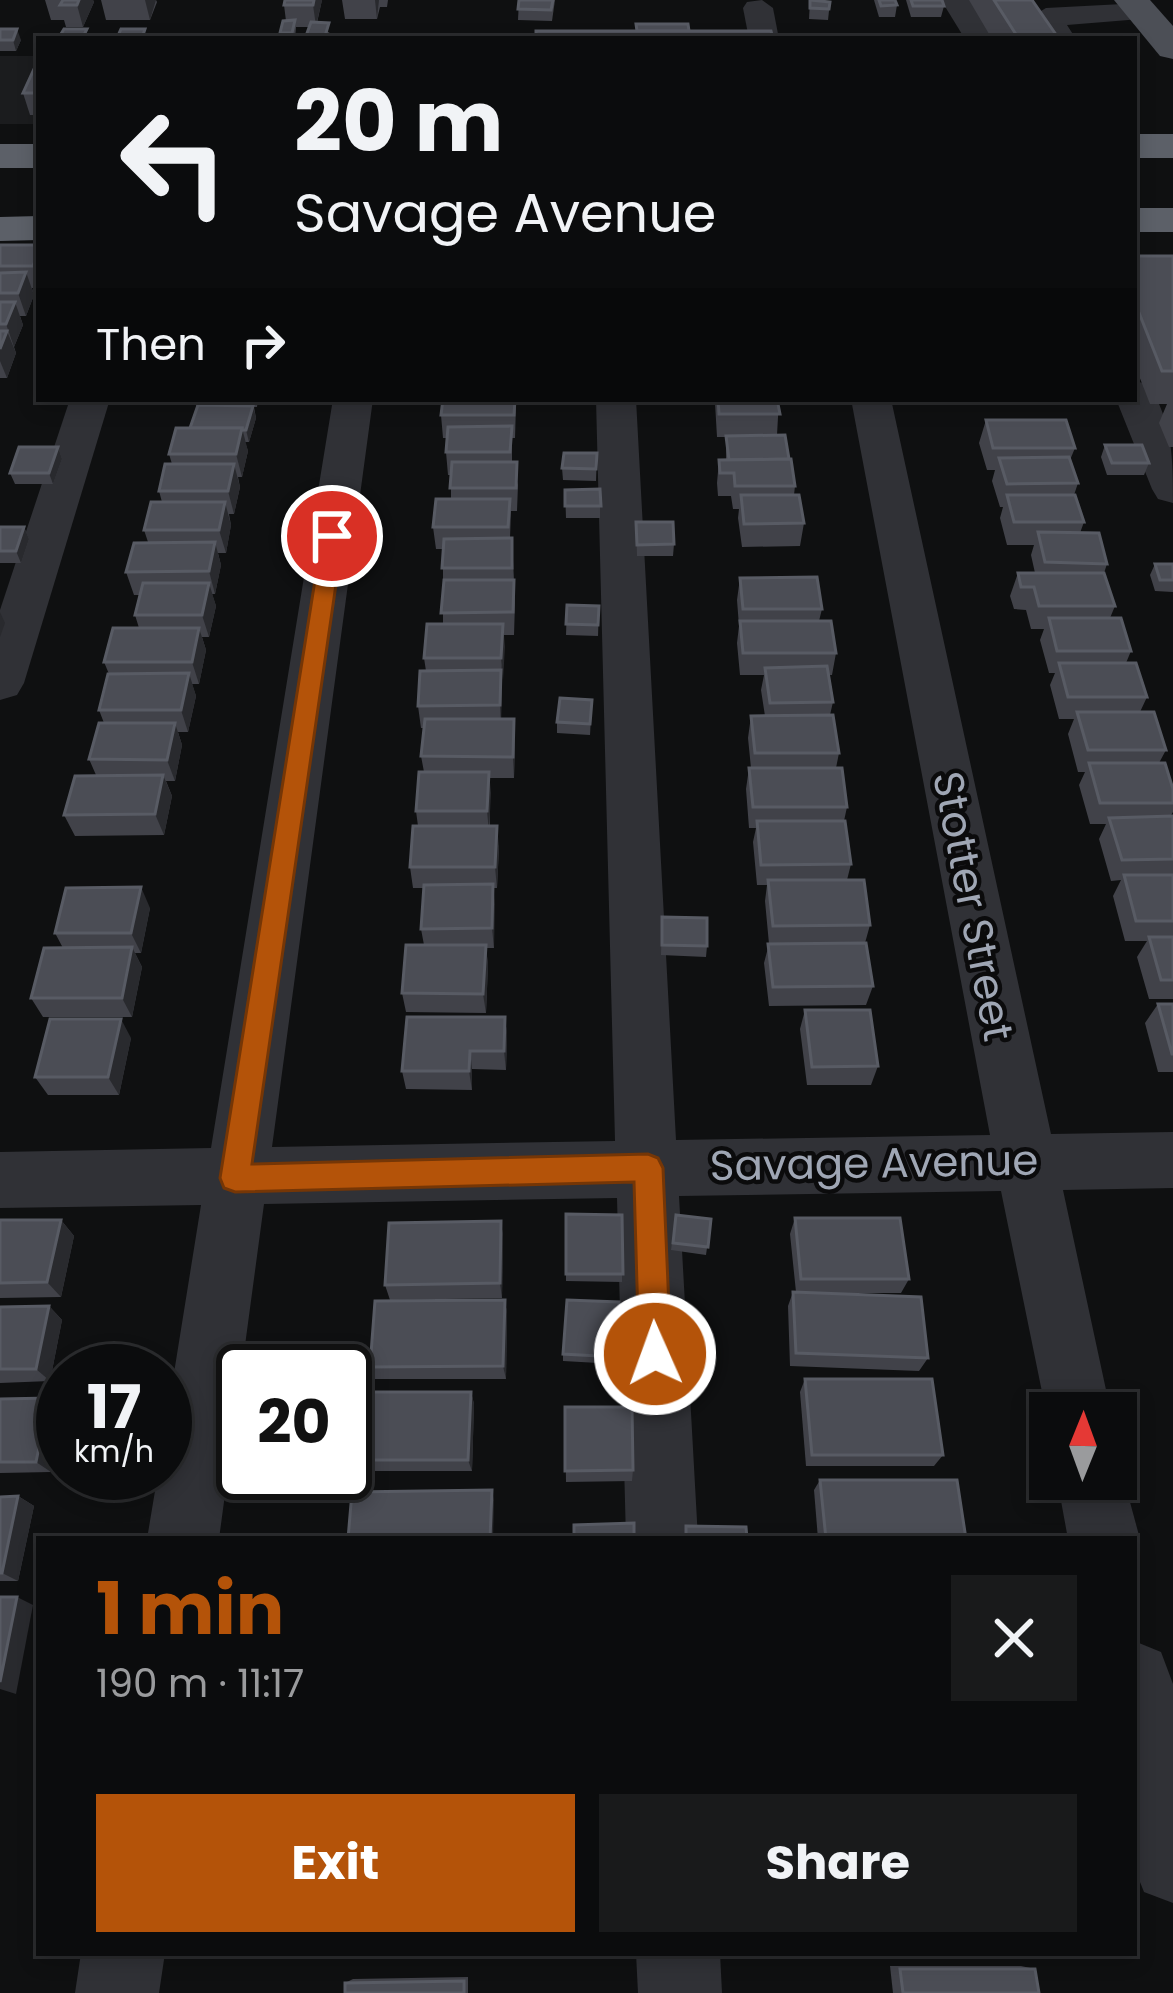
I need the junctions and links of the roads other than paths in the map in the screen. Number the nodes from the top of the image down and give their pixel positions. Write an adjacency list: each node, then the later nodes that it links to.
1 (956, 0): 3 (street)
2 (1154, 21): 4 (street)
3 (978, 36)
4 (1059, 36)
5 (1137, 146): 6 (highway)
6 (1173, 146)
7 (0, 156): 8 (highway)
8 (36, 156)
9 (1137, 220): 10 (highway)
10 (1173, 220)
11 (36, 228): 12 (highway)
12 (0, 229)
13 (1137, 400): 18 (street)
14 (89, 402): 19 (street)
15 (353, 402): 23 (street)
16 (616, 402): 22 (street)
17 (872, 402): 20 (street, Stotter Street)
18 (1173, 490)
19 (0, 683)
20 (1024, 1160): 21 (street, Savage Avenue); 22 (street, Savage Avenue); 25 (street, Stotter Street)
21 (1173, 1160)
22 (648, 1168): 23 (street, Savage Avenue); 28 (street)
23 (235, 1178): 24 (street, Savage Avenue); 27 (street)
24 (0, 1180)
25 (1074, 1392)
26 (1096, 1500): 29 (street)
27 (183, 1536)
28 (662, 1536)
29 (1103, 1536)
30 (1137, 1693): 31 (street)
31 (1173, 1863)
32 (123, 1956): 34 (street)
33 (678, 1956): 35 (street)
34 (117, 1993)
35 (680, 1993)

